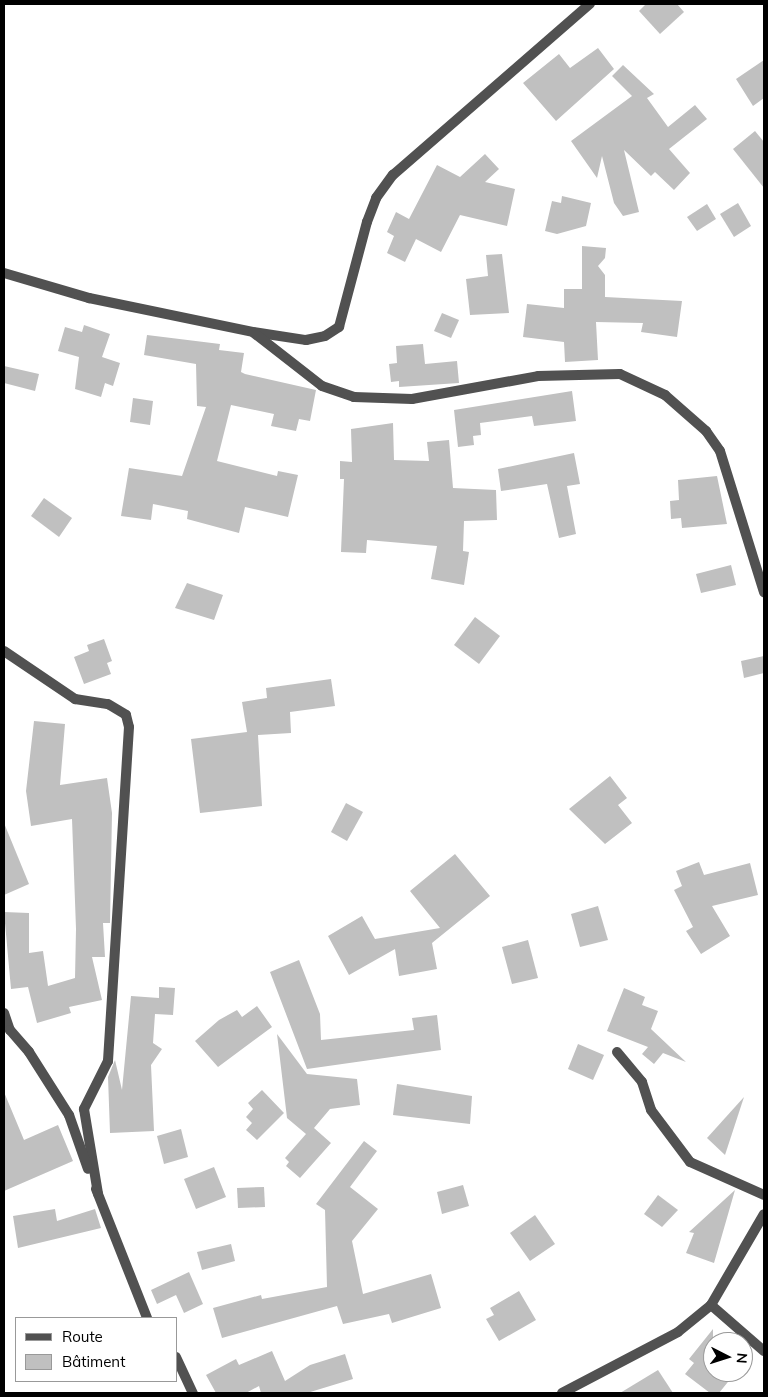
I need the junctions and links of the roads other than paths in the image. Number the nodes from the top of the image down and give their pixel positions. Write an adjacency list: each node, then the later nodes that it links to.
1 (590, 4): 3 (street)
2 (4, 273): 3 (street)
3 (252, 332): 4 (street)
4 (764, 592)
5 (4, 651): 8 (street)
6 (4, 1013): 8 (street)
7 (617, 1052): 9 (street)
8 (98, 1194): 12 (street)
9 (764, 1195)
10 (764, 1214): 11 (street)
11 (711, 1305): 13 (street); 16 (street)
12 (147, 1317)
13 (764, 1351)
14 (178, 1361): 15 (street)
15 (193, 1393)
16 (562, 1393)

